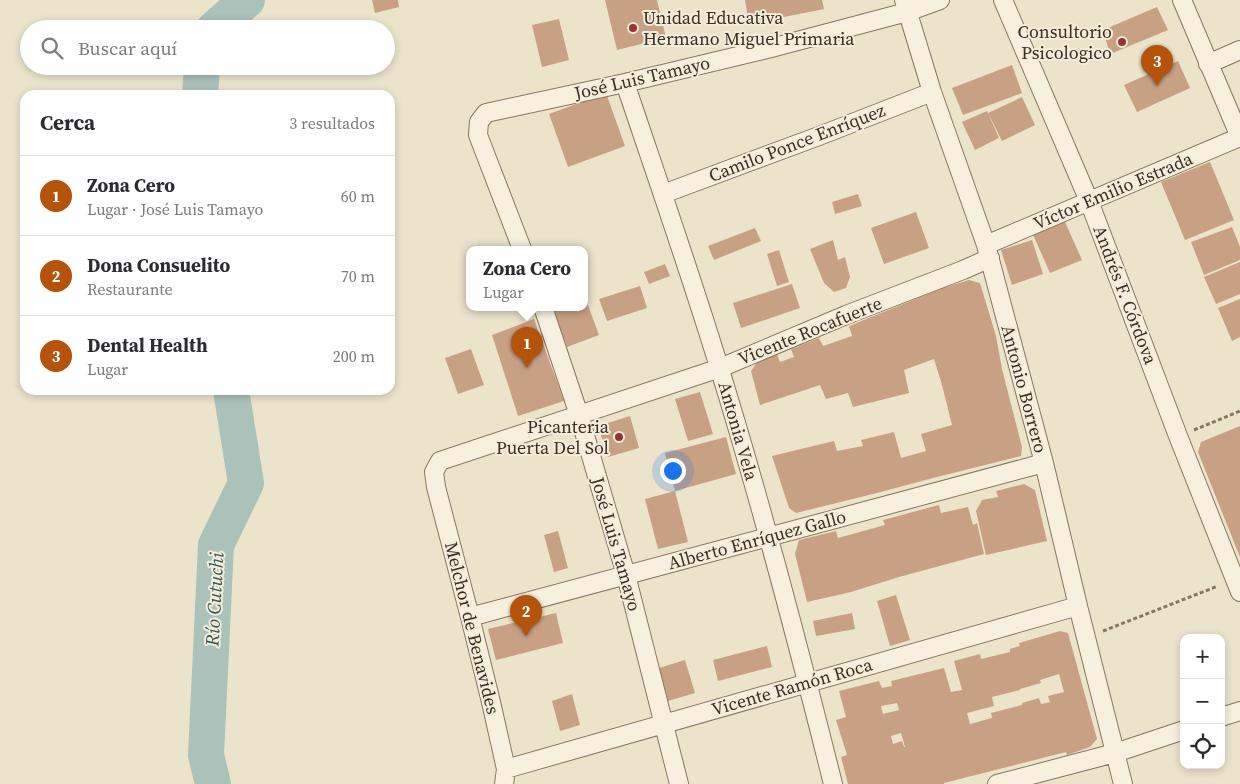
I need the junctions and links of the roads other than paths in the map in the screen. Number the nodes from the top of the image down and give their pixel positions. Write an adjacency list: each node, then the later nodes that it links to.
1 (940, 0): 4 (street, José Luis Tamayo)
2 (1003, 0): 11 (street, Andrés F. Córdova)
3 (1182, 0): 6 (street)
4 (906, 6): 7 (street, José Luis Tamayo); 8 (street, Antonio Borrero)
5 (1240, 50): 6 (street)
6 (1208, 64): 9 (street)
7 (626, 83): 10 (street, Antonia Vela); 12 (street, José Luis Tamayo)
8 (932, 92): 10 (street, Camilo Ponce Enríquez); 13 (street, Antonio Borrero)
9 (1240, 137): 11 (street, Víctor Emilio Estrada)
10 (663, 194): 15 (street, Antonia Vela)
11 (1089, 202): 13 (street, Víctor Emilio Estrada); 21 (street, Andrés F. Córdova)
12 (521, 246)
13 (988, 251): 15 (street, Vicente Rocafuerte); 17 (street, Antonio Borrero)
14 (543, 311): 16 (street, José Luis Tamayo)
15 (720, 368): 16 (street, Vicente Rocafuerte); 19 (street, Antonia Vela)
16 (579, 415): 18 (street, Vicente Rocafuerte); 20 (street, José Luis Tamayo)
17 (1044, 464): 19 (street, Alberto Enríquez Gallo); 22 (street, Antonio Borrero)
18 (434, 472): 23 (street, Melchor de Benavides)
19 (769, 537): 20 (street, Alberto Enríquez Gallo); 24 (street, Antonia Vela)
20 (626, 575): 23 (street, Alberto Enríquez Gallo); 27 (street, José Luis Tamayo)
21 (1238, 586)
22 (1078, 606): 24 (street, Vicente Ramón Roca); 29 (street, Antonio Borrero)
23 (470, 616): 30 (street, Melchor de Benavides)
24 (808, 683): 27 (street, Vicente Ramón Roca); 32 (street, Antonia Vela)
25 (1240, 711): 26 (street)
26 (1225, 716)
27 (664, 724): 30 (street, Vicente Ramón Roca); 31 (street, José Luis Tamayo)
28 (1180, 731): 29 (street)
29 (1115, 753): 33 (street); 34 (street, Antonio Borrero)
30 (505, 776)
31 (679, 784)
32 (833, 784)
33 (997, 784)
34 (1123, 784)

